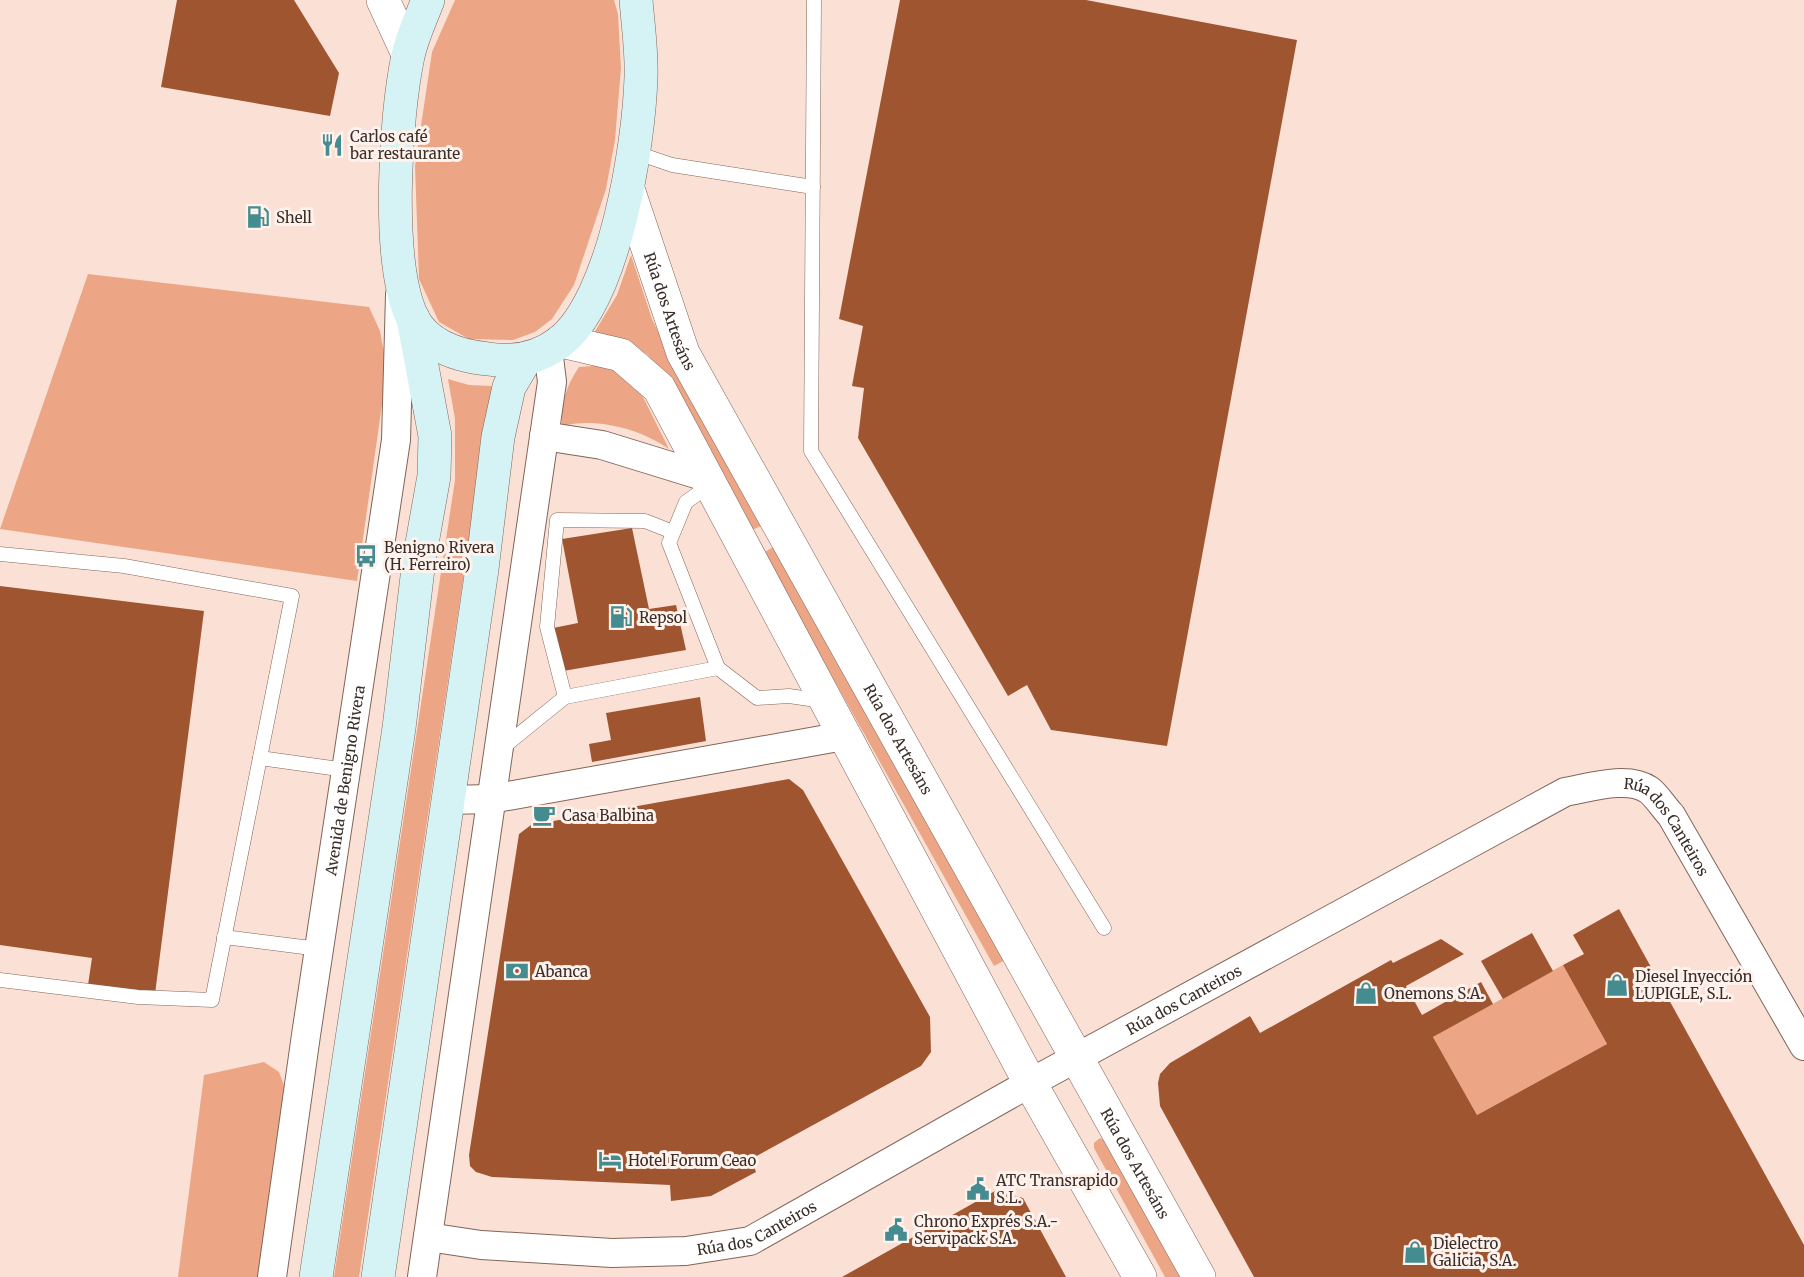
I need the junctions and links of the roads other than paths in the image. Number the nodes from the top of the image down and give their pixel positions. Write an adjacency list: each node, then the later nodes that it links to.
1 (383, 0): 5 (street)
2 (428, 0): 5 (main road)
3 (636, 0): 6 (main road)
4 (814, 0): 7 (lane)
5 (408, 54): 9 (main road)
6 (634, 152): 7 (lane); 8 (main road)
7 (813, 187): 26 (lane)
8 (628, 189): 11 (main road); 31 (street, Rúa dos Artesáns)
9 (401, 281): 10 (main road); 23 (street, Avenida de Benigno Rivera)
10 (413, 318): 11 (main road); 35 (main road)
11 (545, 350): 12 (street); 13 (street); 25 (main road)
12 (544, 436): 13 (street); 15 (street)
13 (708, 481): 14 (lane); 19 (street)
14 (673, 532): 15 (lane); 17 (lane)
15 (542, 542): 18 (lane); 21 (street)
16 (0, 554): 22 (lane)
17 (718, 668): 18 (lane); 19 (lane)
18 (564, 697): 21 (lane)
19 (825, 701): 20 (street)
20 (844, 736): 24 (street); 32 (street)
21 (498, 752): 24 (street)
22 (260, 758): 23 (lane); 27 (lane)
23 (346, 770): 28 (street, Avenida de Benigno Rivera)
24 (491, 799): 25 (street); 33 (street)
25 (447, 800): 36 (main road)
26 (1104, 928)
27 (225, 937): 28 (lane); 29 (lane)
28 (319, 949): 34 (street, Avenida de Benigno Rivera)
29 (0, 980)
30 (1804, 1046): 31 (street, Rúa dos Canteiros)
31 (1078, 1058): 32 (street, Rúa dos Canteiros); 39 (street, Rúa dos Artesáns)
32 (1030, 1083): 33 (street, Rúa dos Canteiros); 38 (street)
33 (428, 1237): 37 (street)
34 (272, 1277)
35 (316, 1277)
36 (378, 1277)
37 (422, 1277)
38 (1140, 1277)
39 (1199, 1277)

